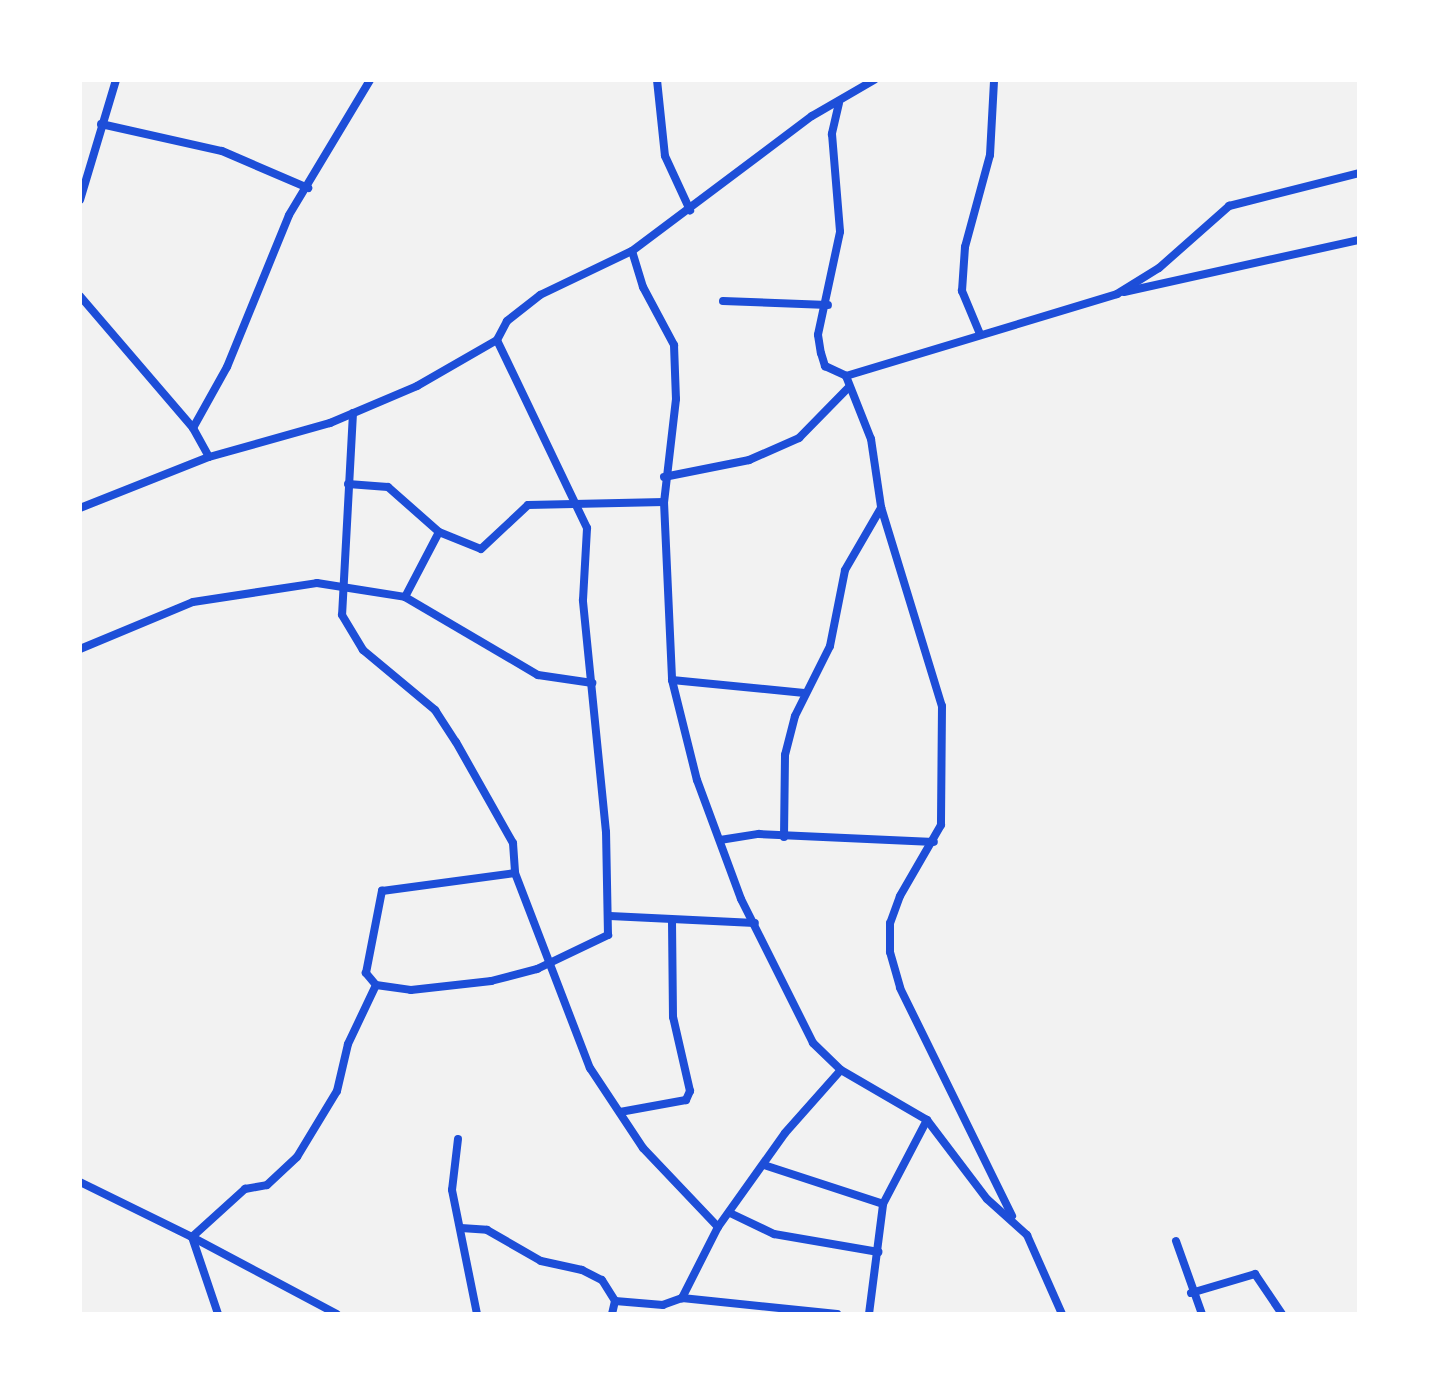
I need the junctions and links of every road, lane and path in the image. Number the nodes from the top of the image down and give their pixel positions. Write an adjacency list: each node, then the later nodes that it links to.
1 (116, 80): 7 (street)
2 (370, 80): 9 (street)
3 (658, 80): 11 (street)
4 (874, 80): 6 (street)
5 (994, 80): 18 (street)
6 (839, 102): 11 (street); 17 (street)
7 (102, 124): 9 (street); 10 (street)
8 (1359, 173): 14 (street)
9 (308, 188): 23 (street)
10 (80, 200)
11 (690, 210): 13 (street)
12 (1359, 240): 14 (street)
13 (632, 250): 19 (street); 25 (street)
14 (1117, 294): 18 (street)
15 (80, 296): 23 (street)
16 (723, 300): 17 (street)
17 (828, 306): 20 (street)
18 (980, 334): 20 (street)
19 (498, 340): 22 (street); 28 (street)
20 (846, 376): 21 (street)
21 (847, 389): 25 (street); 29 (street)
22 (353, 413): 24 (street); 26 (street)
23 (194, 428): 24 (street)
24 (209, 456): 30 (street)
25 (664, 477): 27 (street)
26 (348, 484): 31 (street); 32 (street)
27 (664, 502): 28 (street); 35 (street)
28 (581, 506): 31 (street); 36 (street)
29 (881, 507): 37 (street); 40 (street)
30 (80, 508)
31 (439, 532): 33 (street)
32 (339, 584): 33 (street); 34 (street); 41 (street)
33 (406, 597): 36 (street)
34 (80, 649)
35 (672, 680): 37 (street); 39 (street)
36 (592, 683): 42 (street)
37 (804, 693): 38 (street)
38 (784, 836): 39 (street); 40 (street)
39 (720, 840): 44 (street)
40 (934, 842): 55 (street)
41 (515, 873): 45 (street); 46 (street)
42 (610, 916): 43 (street); 45 (street)
43 (672, 921): 44 (street); 48 (street)
44 (755, 923): 47 (street)
45 (551, 964): 46 (street); 48 (street)
46 (376, 985): 58 (street)
47 (840, 1070): 49 (street); 51 (street)
48 (620, 1112): 56 (street)
49 (927, 1120): 53 (street); 55 (street)
50 (458, 1139): 57 (street)
51 (767, 1166): 53 (street); 54 (street)
52 (80, 1182): 58 (street)
53 (883, 1204): 60 (street)
54 (730, 1213): 56 (street); 60 (street)
55 (1013, 1219): 70 (street)
56 (718, 1226): 62 (street)
57 (461, 1228): 63 (street); 66 (street)
58 (192, 1237): 64 (street); 65 (street)
59 (1176, 1241): 61 (street)
60 (878, 1252): 69 (street)
61 (1191, 1293): 71 (street); 72 (street)
62 (682, 1298): 63 (street); 68 (street)
63 (615, 1301): 67 (street)
64 (218, 1314)
65 (337, 1314)
66 (476, 1314)
67 (612, 1314)
68 (837, 1314)
69 (869, 1314)
70 (1062, 1314)
71 (1202, 1314)
72 (1282, 1314)

